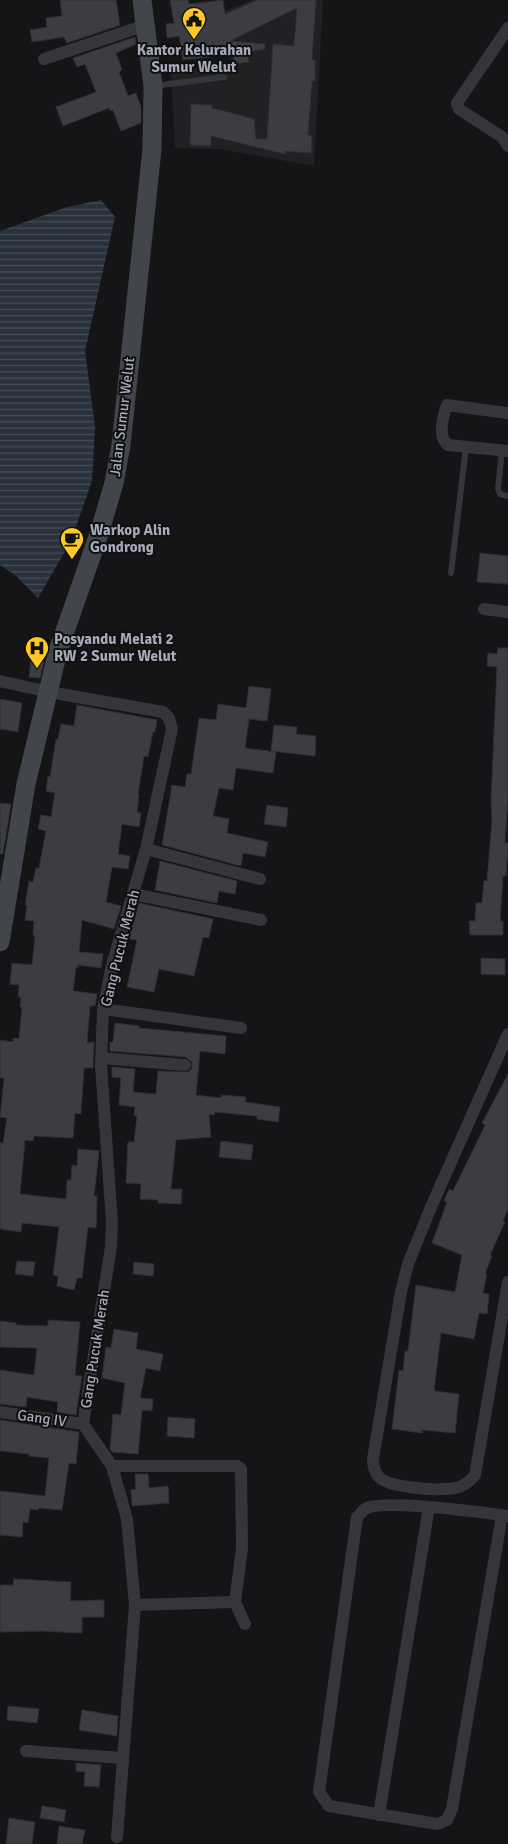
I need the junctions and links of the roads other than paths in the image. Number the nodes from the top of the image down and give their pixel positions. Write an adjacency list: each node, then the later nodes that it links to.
1 (142, 0): 2 (street, Jalan Sumur Welut)
2 (146, 25): 4 (street); 6 (street, Jalan Sumur Welut)
3 (508, 28): 7 (street)
4 (44, 59)
5 (224, 77): 6 (lane)
6 (153, 86): 16 (street, Jalan Sumur Welut)
7 (506, 137)
8 (508, 413): 9 (street)
9 (466, 447): 10 (street); 12 (lane)
10 (505, 451): 11 (lane)
11 (508, 496)
12 (451, 573)
13 (484, 609): 14 (street)
14 (508, 612)
15 (0, 681): 16 (street, Gang Pucuk Merah)
16 (48, 692): 17 (street, Gang Pucuk Merah); 21 (street, Jalan Sumur Welut)
17 (146, 849): 18 (street); 19 (street, Gang Pucuk Merah)
18 (260, 879)
19 (133, 894): 20 (street); 22 (street, Gang Pucuk Merah)
20 (261, 920)
21 (0, 942)
22 (103, 1009): 23 (street); 25 (street, Gang Pucuk Merah)
23 (241, 1028)
24 (508, 1034): 27 (street)
25 (101, 1058): 26 (street); 29 (street, Gang Pucuk Merah)
26 (185, 1065)
27 (508, 1282)
28 (0, 1412): 29 (street, Gang IV)
29 (83, 1424): 30 (street)
30 (112, 1466): 33 (street); 34 (street)
31 (429, 1507): 32 (street); 38 (street); 38 (street)
32 (505, 1516): 38 (street)
33 (235, 1602): 34 (street); 35 (street)
34 (135, 1605): 37 (street)
35 (245, 1624)
36 (26, 1751): 37 (street)
37 (122, 1758): 39 (street)
38 (379, 1815)
39 (117, 1837)

